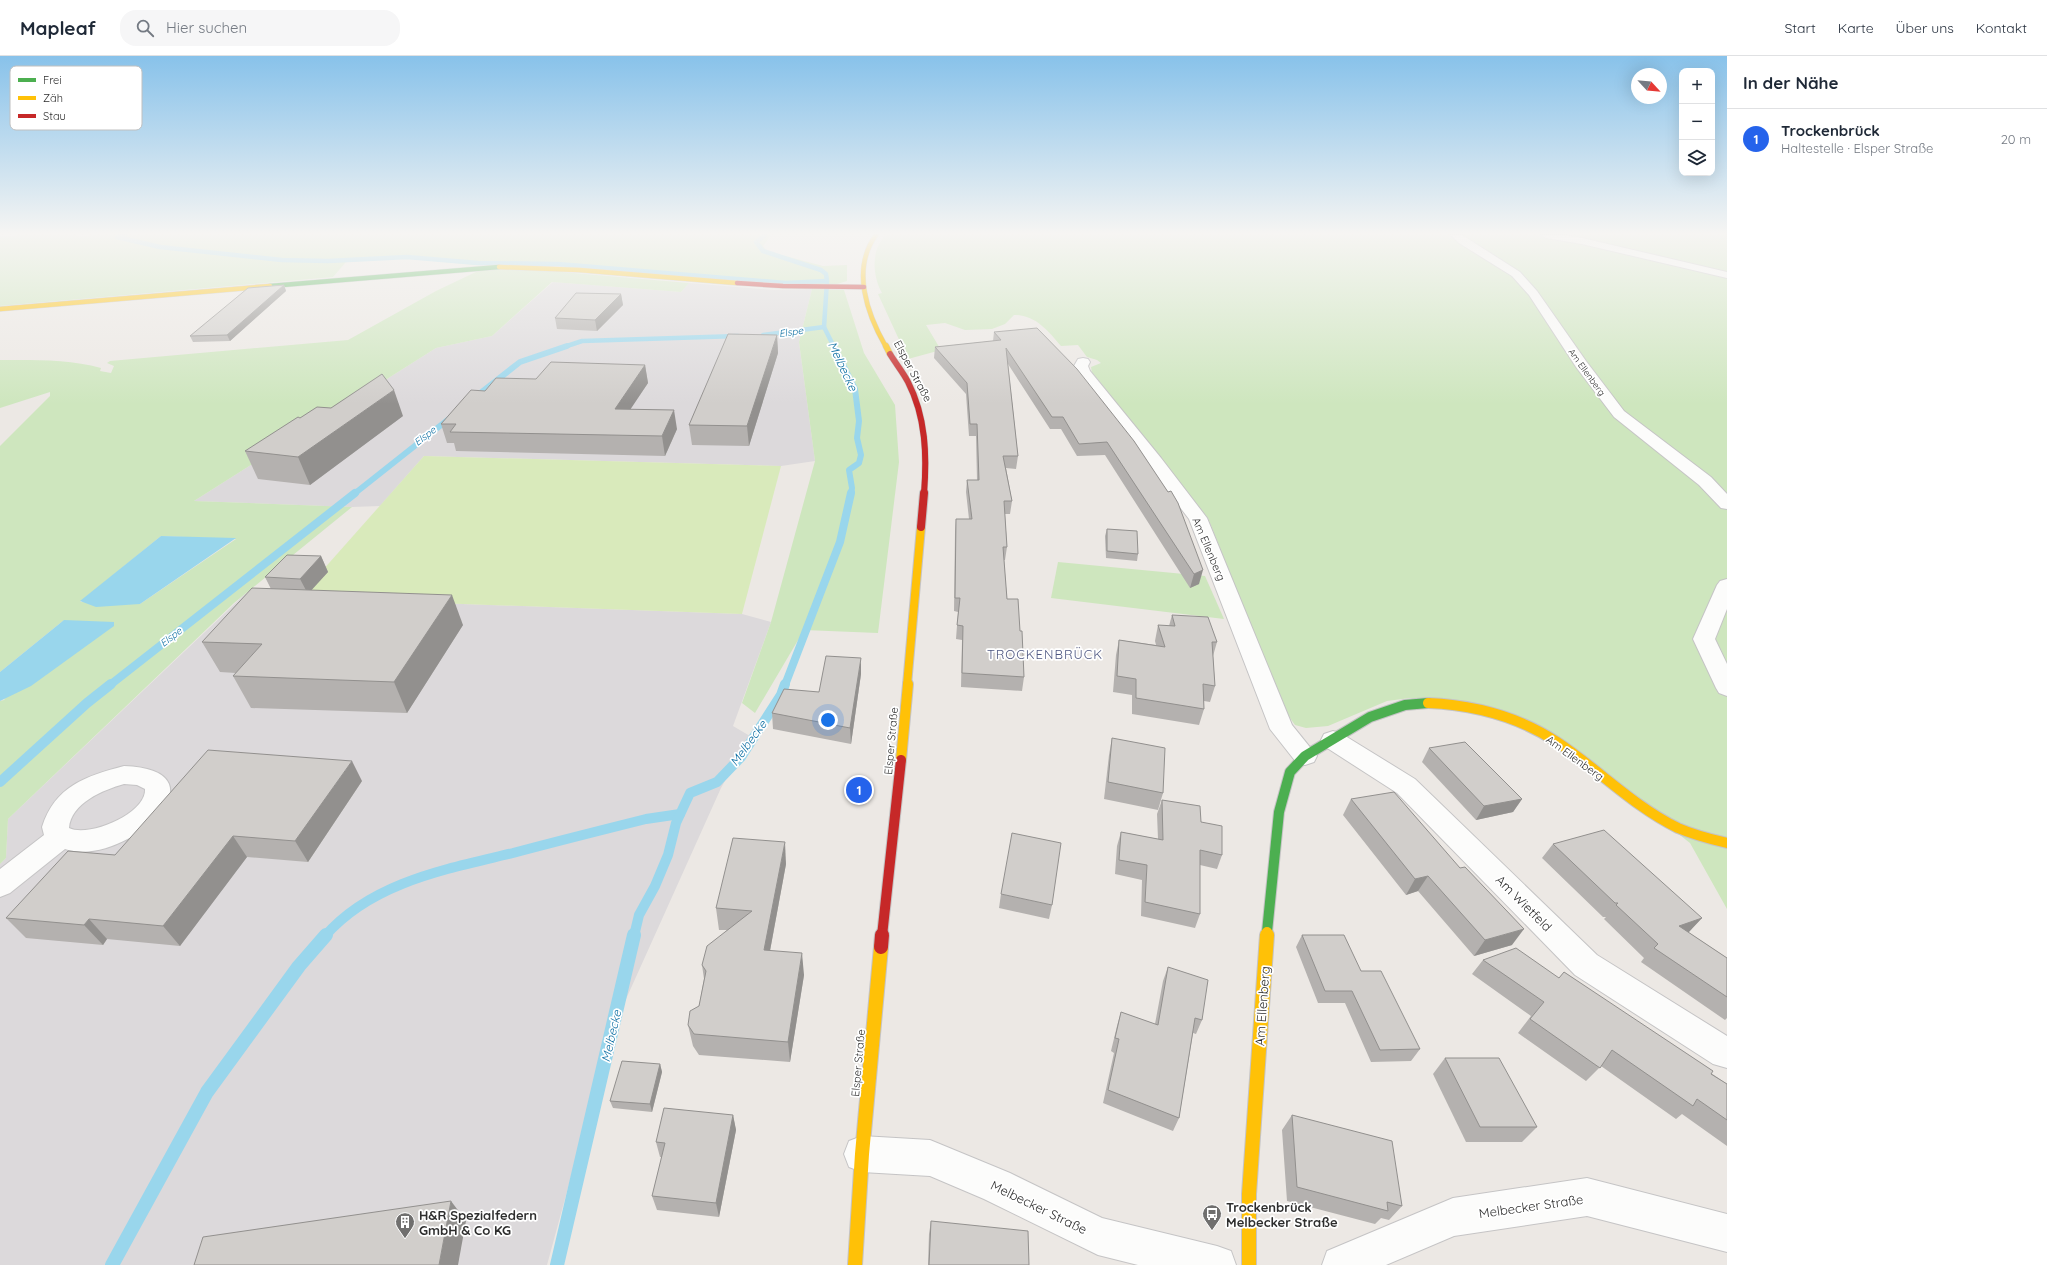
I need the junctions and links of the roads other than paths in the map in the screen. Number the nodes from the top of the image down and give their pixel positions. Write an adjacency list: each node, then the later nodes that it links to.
1 (203, 291): 4 (street)
2 (866, 291): 15 (street, Elsper Straße)
3 (1532, 291): 6 (street, Am Ellenberg)
4 (0, 309)
5 (1083, 362): 10 (street, Am Ellenberg)
6 (1727, 504)
7 (1727, 585): 8 (street)
8 (1727, 688)
9 (1333, 740): 10 (street, Am Ellenberg); 12 (street, Am Ellenberg); 14 (street, Am Wietfeld)
10 (1305, 756): 19 (street, Am Ellenberg)
11 (61, 837): 13 (street)
12 (1727, 843)
13 (0, 885)
14 (1725, 1054)
15 (862, 1154): 17 (street, Elsper Straße); 18 (street, Melbecker Straße)
16 (1727, 1233): 20 (street, Melbecker Straße)
17 (855, 1265)
18 (1217, 1265)
19 (1249, 1265)
20 (1341, 1265)

